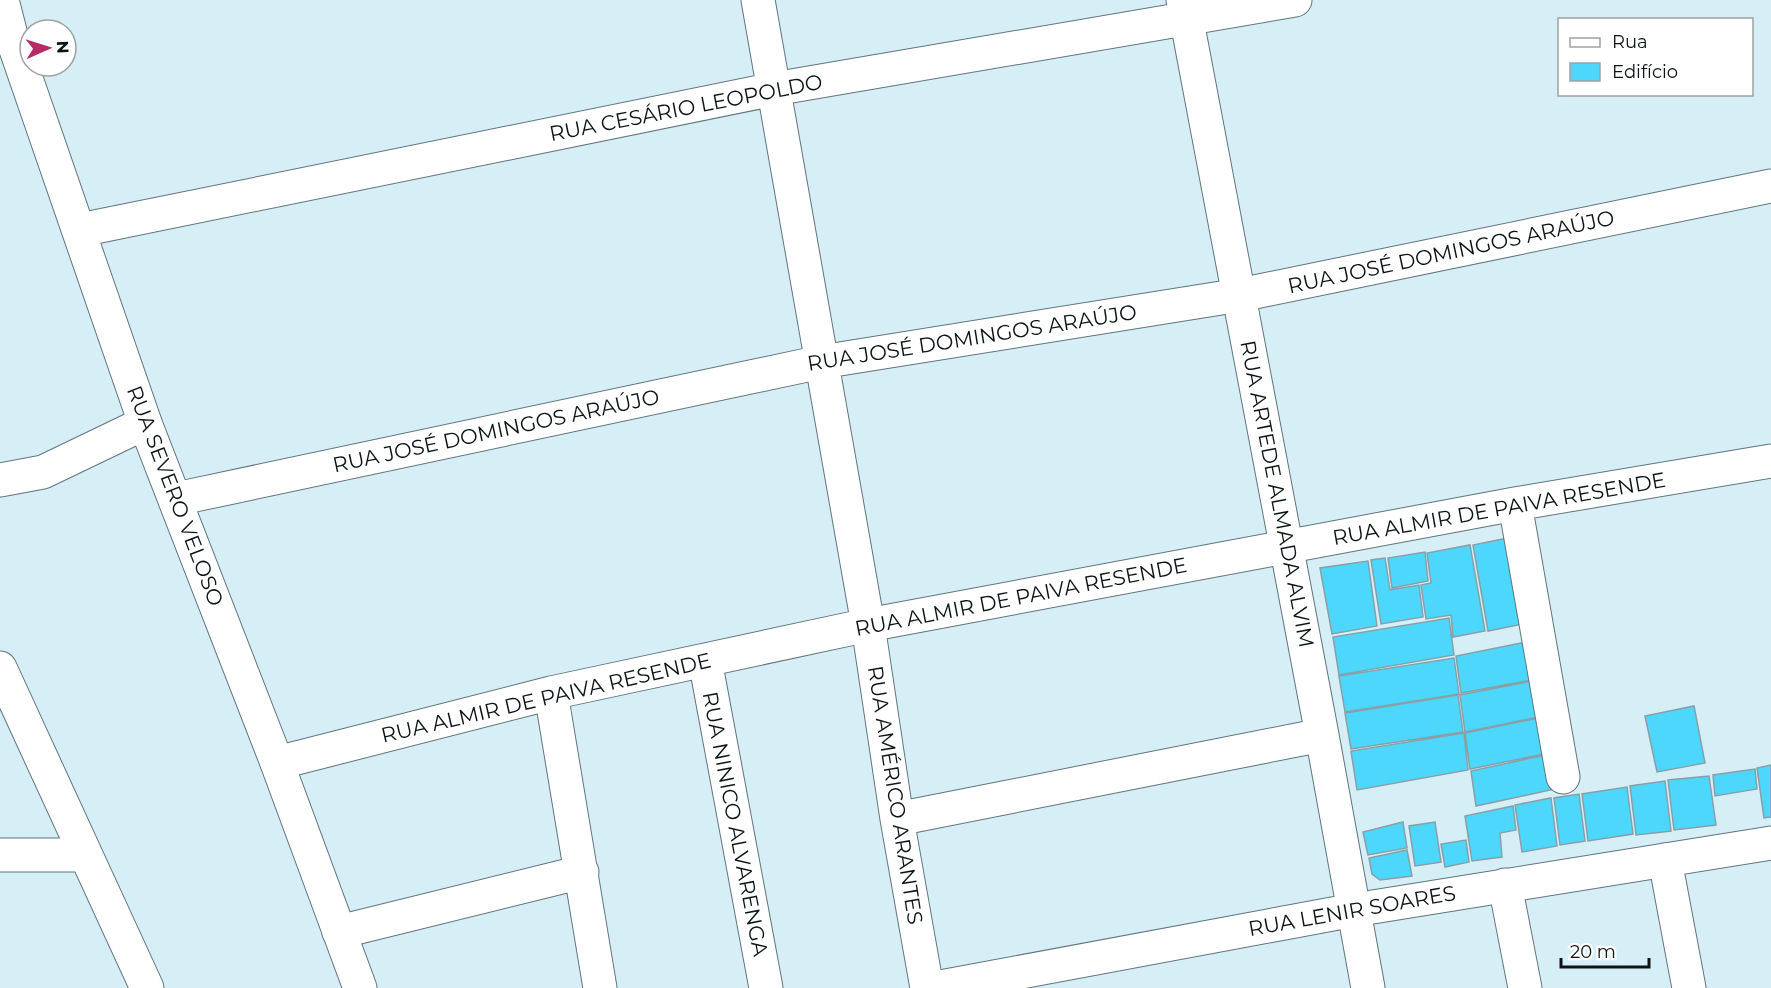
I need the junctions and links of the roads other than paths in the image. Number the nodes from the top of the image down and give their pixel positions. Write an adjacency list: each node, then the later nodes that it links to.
1 (2, 0): 5 (street, RUA SEVERO VELOSO)
2 (758, 0): 6 (street, RUA AMÉRICO ARANTES)
3 (1295, 0): 4 (street, RUA CESÁRIO LEOPOLDO)
4 (1185, 10): 6 (street, RUA CESÁRIO LEOPOLDO); 9 (street, RUA ARTEDE ALMADA ALVIM)
5 (5, 36): 8 (street, RUA SEVERO VELOSO)
6 (774, 89): 8 (street, RUA CESÁRIO LEOPOLDO); 10 (street, RUA AMÉRICO ARANTES)
7 (1771, 186): 9 (street, RUA JOSÉ DOMINGOS ARAÚJO)
8 (80, 230): 11 (street, RUA SEVERO VELOSO)
9 (1240, 295): 10 (street, RUA JOSÉ DOMINGOS ARAÚJO); 16 (street, RUA ARTEDE ALMADA ALVIM)
10 (820, 362): 14 (street, RUA JOSÉ DOMINGOS ARAÚJO); 17 (street, RUA AMÉRICO ARANTES)
11 (145, 423): 13 (street); 14 (street, RUA SEVERO VELOSO)
12 (1771, 460): 15 (street, RUA ALMIR DE PAIVA RESENDE)
13 (0, 480)
14 (176, 499): 22 (street, RUA SEVERO VELOSO)
15 (1515, 504): 16 (street, RUA ALMIR DE PAIVA RESENDE); 23 (street)
16 (1286, 548): 17 (street, RUA ALMIR DE PAIVA RESENDE); 21 (street, RUA ARTEDE ALMADA ALVIM)
17 (868, 625): 18 (street, RUA ALMIR DE PAIVA RESENDE); 24 (street, RUA AMÉRICO ARANTES)
18 (705, 660): 20 (street, RUA ALMIR DE PAIVA RESENDE); 36 (street, RUA NINICO ALVARENGA)
19 (0, 668): 27 (street)
20 (551, 693): 22 (street, RUA ALMIR DE PAIVA RESENDE); 29 (street)
21 (1323, 735): 24 (street); 31 (street, RUA ARTEDE ALMADA ALVIM)
22 (277, 763): 32 (street, RUA SEVERO VELOSO)
23 (1563, 777)
24 (897, 819): 37 (street, RUA AMÉRICO ARANTES)
25 (1771, 843): 28 (street, RUA LENIR SOARES)
26 (0, 855): 27 (street)
27 (85, 855): 33 (street)
28 (1665, 860): 30 (street, RUA LENIR SOARES); 41 (street)
29 (582, 872): 32 (street); 35 (street)
30 (1505, 885): 31 (street, RUA LENIR SOARES); 40 (street)
31 (1354, 910): 38 (street, RUA LENIR SOARES); 39 (street, RUA ARTEDE ALMADA ALVIM)
32 (339, 932): 34 (street, RUA SEVERO VELOSO)
33 (147, 988)
34 (360, 988)
35 (600, 988)
36 (766, 988)
37 (927, 988)
38 (935, 988)
39 (1368, 988)
40 (1525, 988)
41 (1689, 988)

